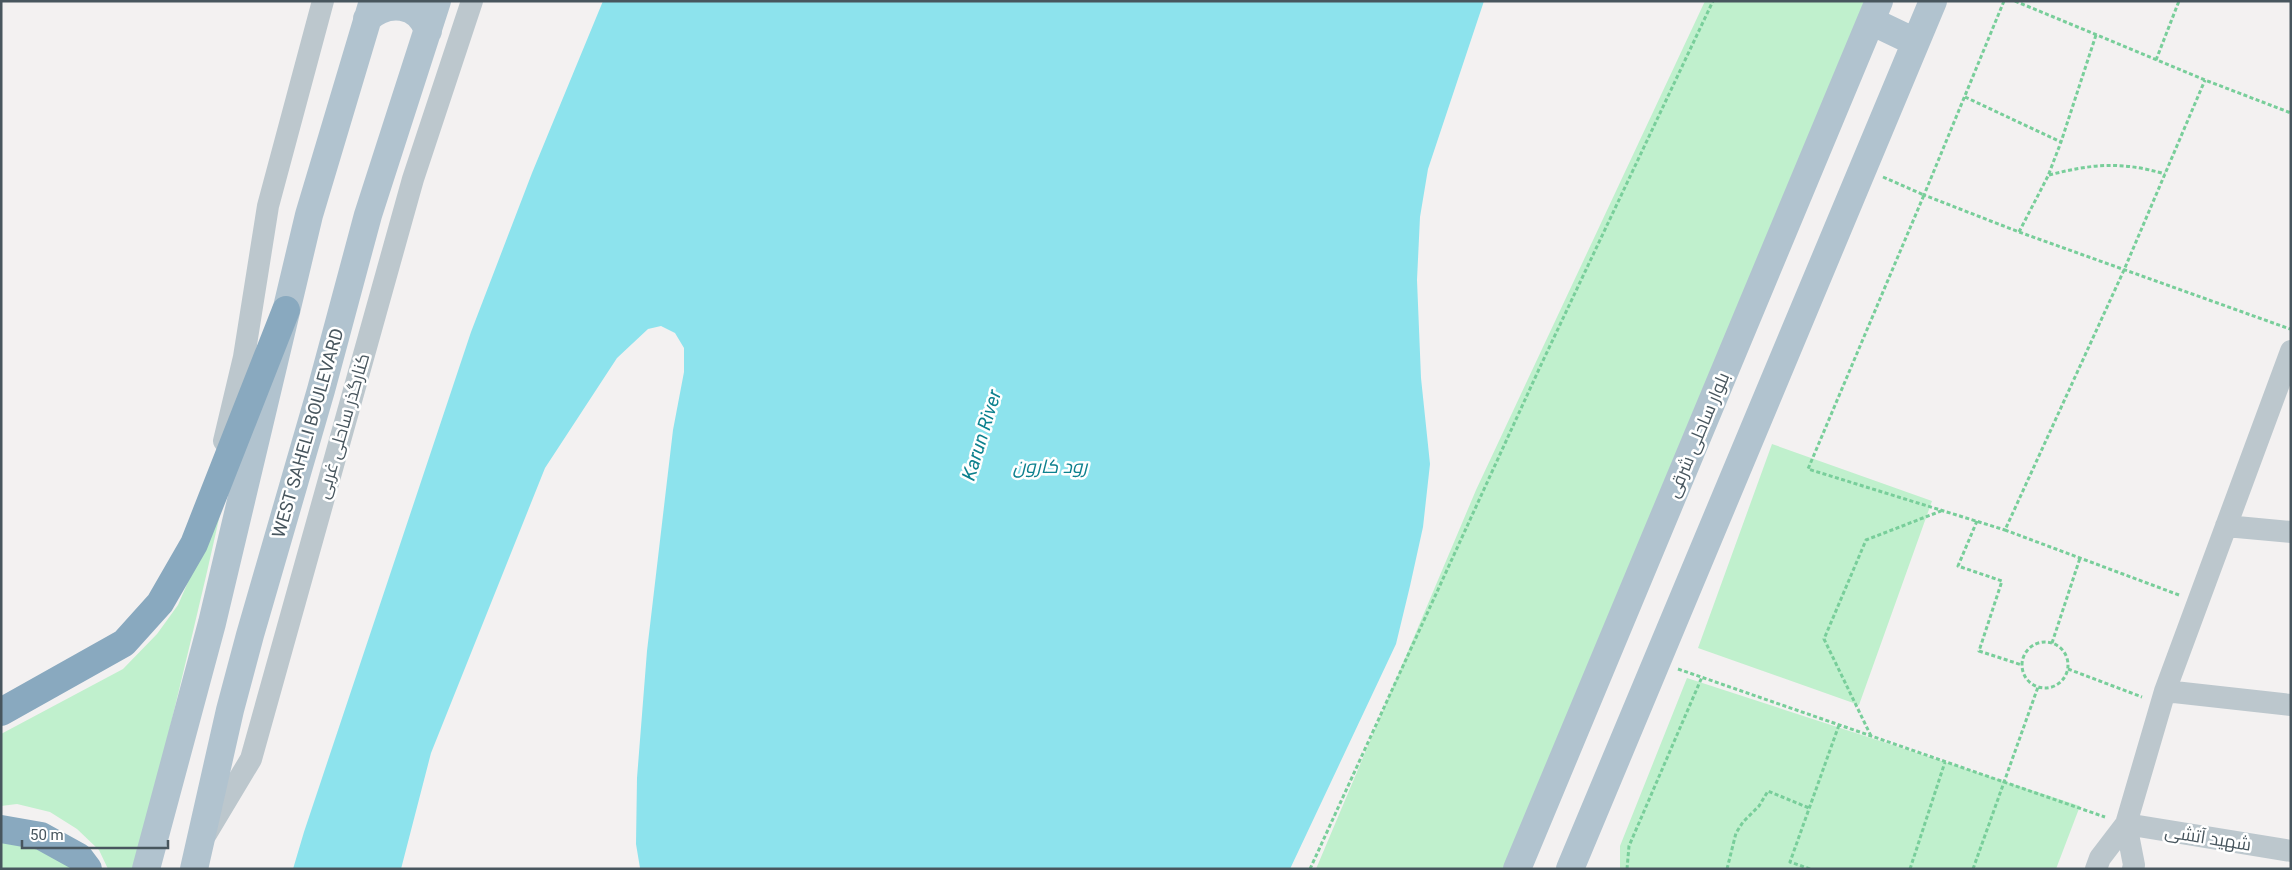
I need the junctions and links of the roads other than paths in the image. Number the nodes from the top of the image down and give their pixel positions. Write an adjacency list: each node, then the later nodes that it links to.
1 (324, 1): 12 (street)
2 (437, 1): 7 (main road, WEST SAHELI BOULEVARD)
3 (472, 1): 21 (street, کنارگذر ساحلی غربی)
4 (1933, 1): 8 (main road)
5 (370, 10): 7 (main road); 9 (main road)
6 (1875, 11): 8 (main road); 25 (main road, بلوار ساحلی شرقی)
7 (428, 31): 21 (main road, WEST SAHELI BOULEVARD)
8 (1915, 42): 22 (main road)
9 (286, 310): 12 (highway); 24 (main road)
10 (2291, 352): 11 (street)
11 (2282, 399): 13 (street)
12 (209, 507): 17 (highway)
13 (2226, 526): 14 (street); 15 (street)
14 (2291, 532)
15 (2163, 697): 16 (street); 18 (street)
16 (2291, 705)
17 (1, 712)
18 (2126, 824): 20 (street, شهید آتشی); 26 (street); 27 (street)
19 (1, 829): 23 (highway)
20 (2291, 851)
21 (197, 856)
22 (1576, 861)
23 (88, 869)
24 (146, 869)
25 (1517, 869)
26 (2096, 869)
27 (2133, 869)

